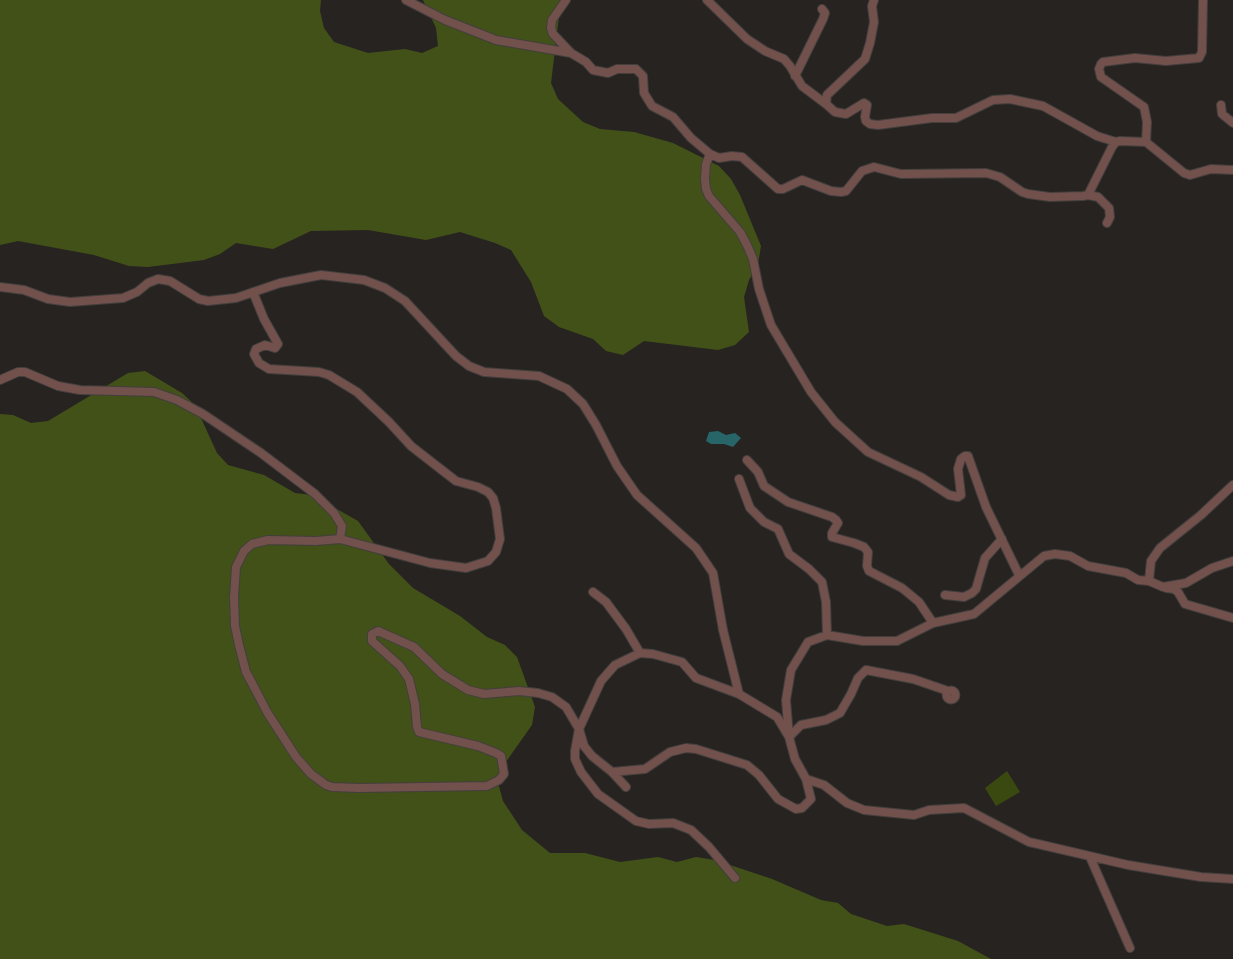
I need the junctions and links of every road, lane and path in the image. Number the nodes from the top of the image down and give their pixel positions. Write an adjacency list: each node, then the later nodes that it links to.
1 (406, 0): 7 (street)
2 (566, 0): 7 (street)
3 (707, 0): 8 (street)
4 (874, 0): 9 (street)
5 (1203, 0): 13 (street)
6 (822, 9): 8 (street)
7 (571, 53): 14 (street)
8 (795, 76): 9 (street)
9 (826, 104): 12 (street)
10 (1221, 105): 11 (street)
11 (1233, 123)
12 (1116, 142): 13 (street); 16 (street)
13 (1146, 142): 15 (street)
14 (710, 154): 16 (street); 25 (street)
15 (1233, 170)
16 (1088, 195): 17 (street)
17 (1107, 223)
18 (0, 287): 19 (street)
19 (252, 292): 24 (street); 37 (street)
20 (0, 380): 24 (street)
21 (747, 460): 33 (street)
22 (739, 479): 34 (street)
23 (1233, 485): 28 (street)
24 (340, 538): 38 (street)
25 (1002, 539): 27 (street); 31 (street)
26 (1233, 561): 29 (street)
27 (1019, 575): 28 (street); 33 (street)
28 (1149, 581): 29 (street)
29 (1163, 587): 32 (street)
30 (593, 592): 35 (street)
31 (945, 595)
32 (1233, 618)
33 (933, 623): 34 (street)
34 (827, 635): 39 (street)
35 (640, 652): 37 (street); 38 (street)
36 (948, 691): 39 (street)
37 (739, 694): 39 (street)
38 (579, 729): 40 (street); 44 (street)
39 (789, 737): 41 (street)
40 (612, 772): 41 (street); 42 (street)
41 (806, 779): 43 (street)
42 (626, 786)
43 (1090, 857): 45 (street); 46 (street)
44 (735, 878)
45 (1233, 879)
46 (1130, 948)

